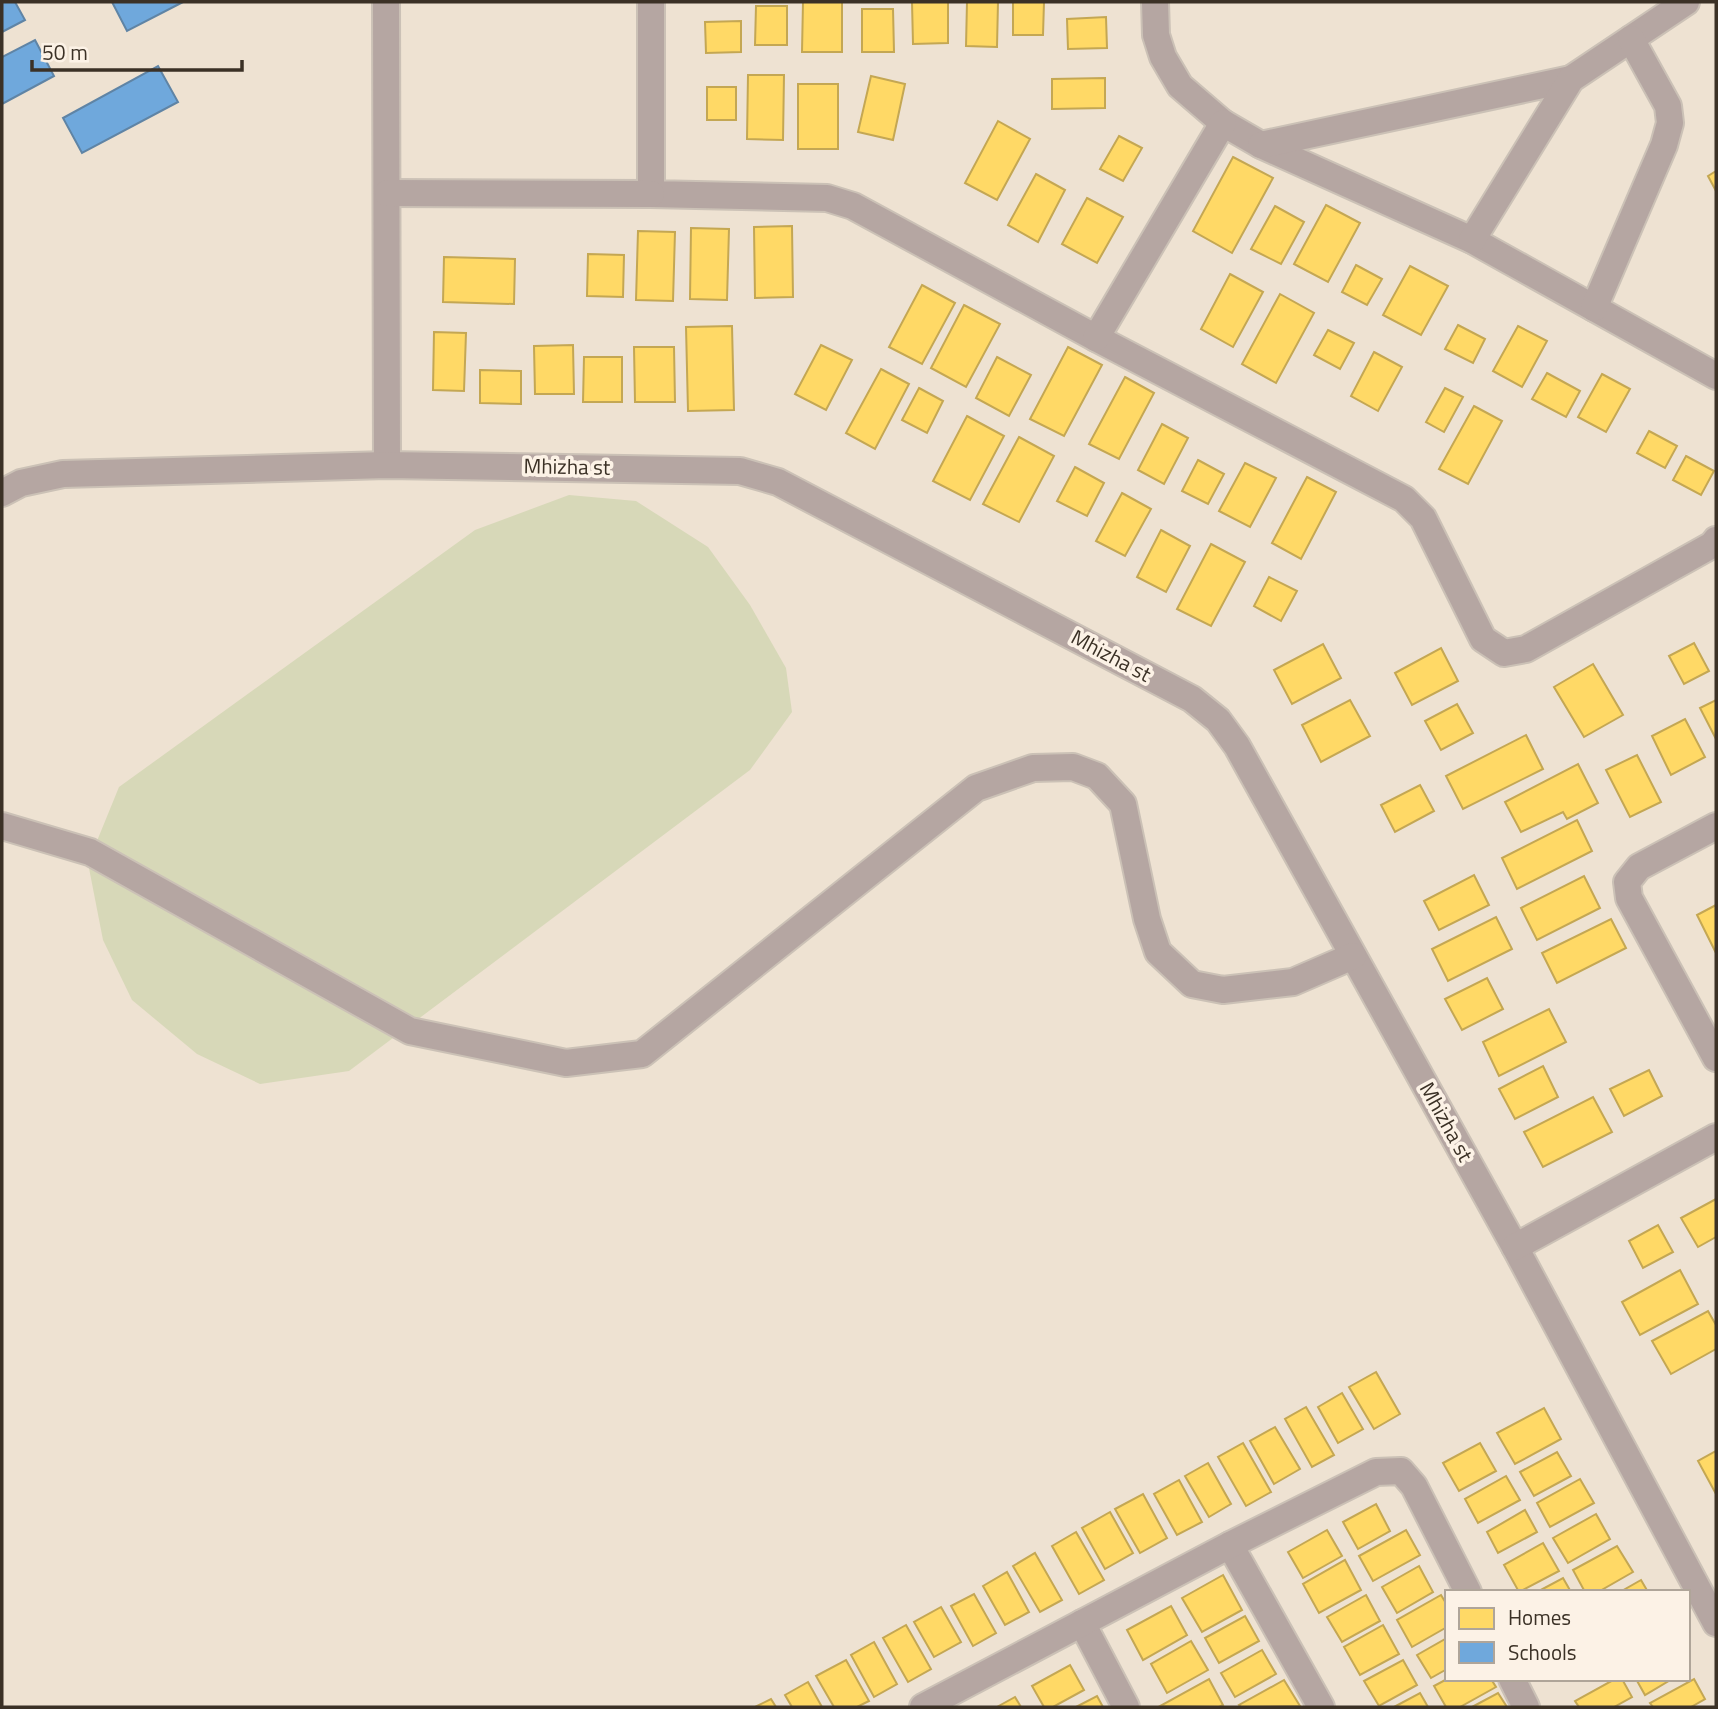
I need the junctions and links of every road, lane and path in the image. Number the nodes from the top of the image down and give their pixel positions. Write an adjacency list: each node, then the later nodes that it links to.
1 (386, 2): 9 (street)
2 (651, 2): 10 (street)
3 (1155, 2): 7 (street)
4 (1686, 2): 5 (street)
5 (1631, 39): 6 (street); 12 (street)
6 (1572, 79): 8 (street); 11 (street)
7 (1223, 123): 8 (street); 13 (street)
8 (1261, 145): 11 (street)
9 (388, 193): 10 (street); 15 (street)
10 (651, 194): 13 (street)
11 (1472, 240): 12 (street)
12 (1594, 308): 14 (street)
13 (1096, 338): 17 (street)
14 (1716, 376)
15 (387, 464): 16 (street, Mhizha st); 20 (street, Mhizha st)
16 (2, 493)
17 (1716, 540)
18 (2, 826): 20 (street)
19 (1716, 826): 21 (street)
20 (1353, 956): 23 (street, Mhizha st)
21 (1716, 1058)
22 (1716, 1138): 23 (street)
23 (1515, 1247): 27 (street, Mhizha st)
24 (1230, 1545): 25 (street); 26 (street); 31 (street)
25 (1467, 1590)
26 (1082, 1623): 29 (street); 30 (street)
27 (1716, 1623)
28 (1513, 1681): 32 (street)
29 (923, 1707)
30 (1126, 1707)
31 (1321, 1707)
32 (1526, 1707)

